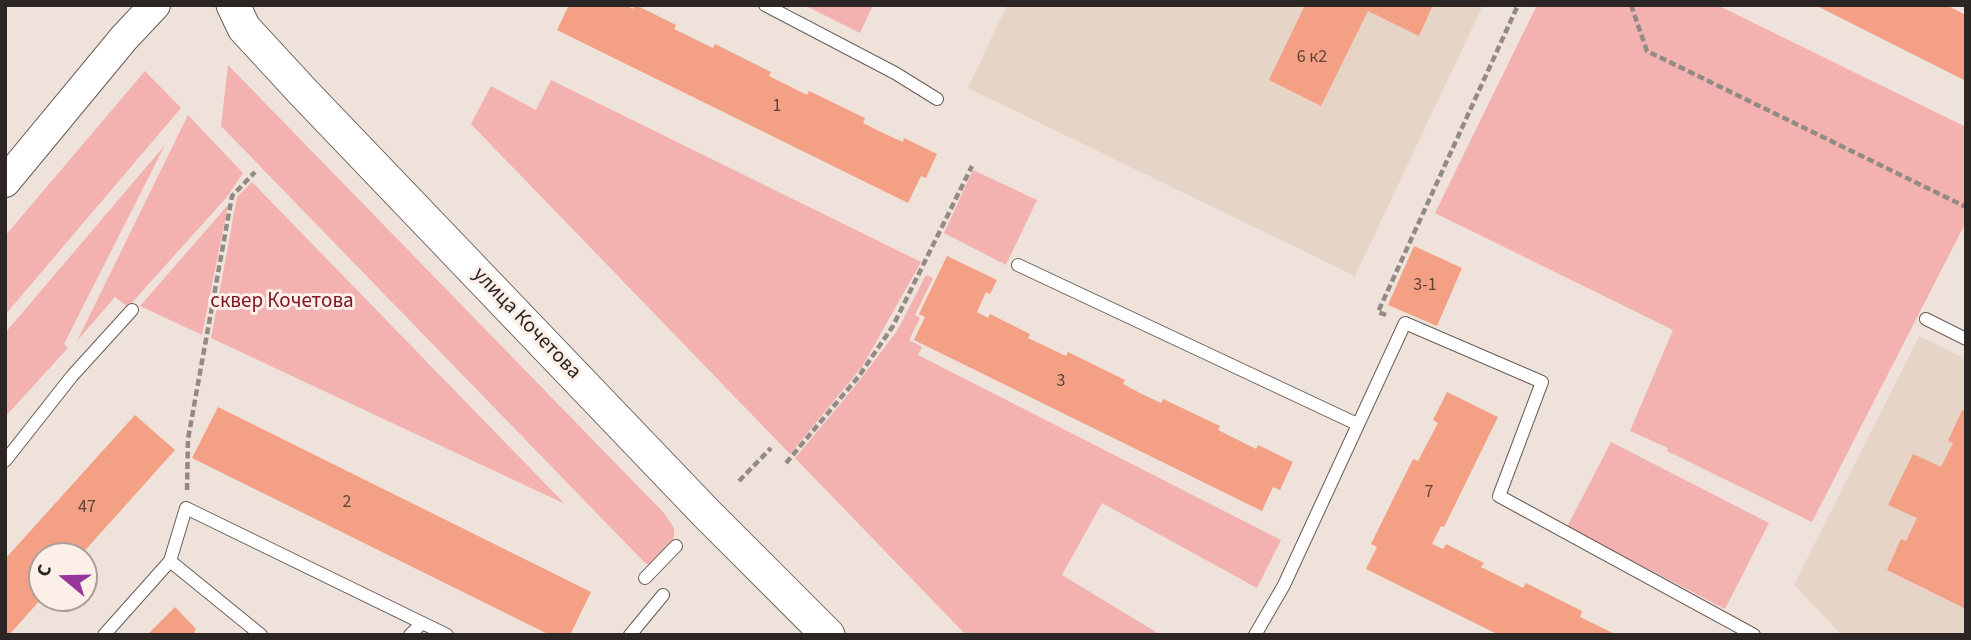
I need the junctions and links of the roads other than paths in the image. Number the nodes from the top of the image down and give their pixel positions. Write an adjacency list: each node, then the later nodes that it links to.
1 (155, 5): 5 (street)
2 (233, 5): 22 (main road, улица Кочетова)
3 (765, 5): 4 (lane)
4 (937, 99)
5 (5, 182)
6 (1018, 265): 10 (lane)
7 (132, 310): 11 (lane)
8 (1926, 319): 9 (lane)
9 (1966, 339)
10 (1357, 424): 23 (lane); 24 (lane)
11 (5, 461)
12 (677, 546): 14 (lane)
13 (170, 561): 16 (lane); 17 (lane); 18 (lane)
14 (645, 578)
15 (663, 595): 21 (lane)
16 (422, 623): 19 (lane); 20 (lane)
17 (104, 635)
18 (261, 635)
19 (410, 635)
20 (447, 635)
21 (630, 635)
22 (828, 635)
23 (1255, 635)
24 (1754, 635)

